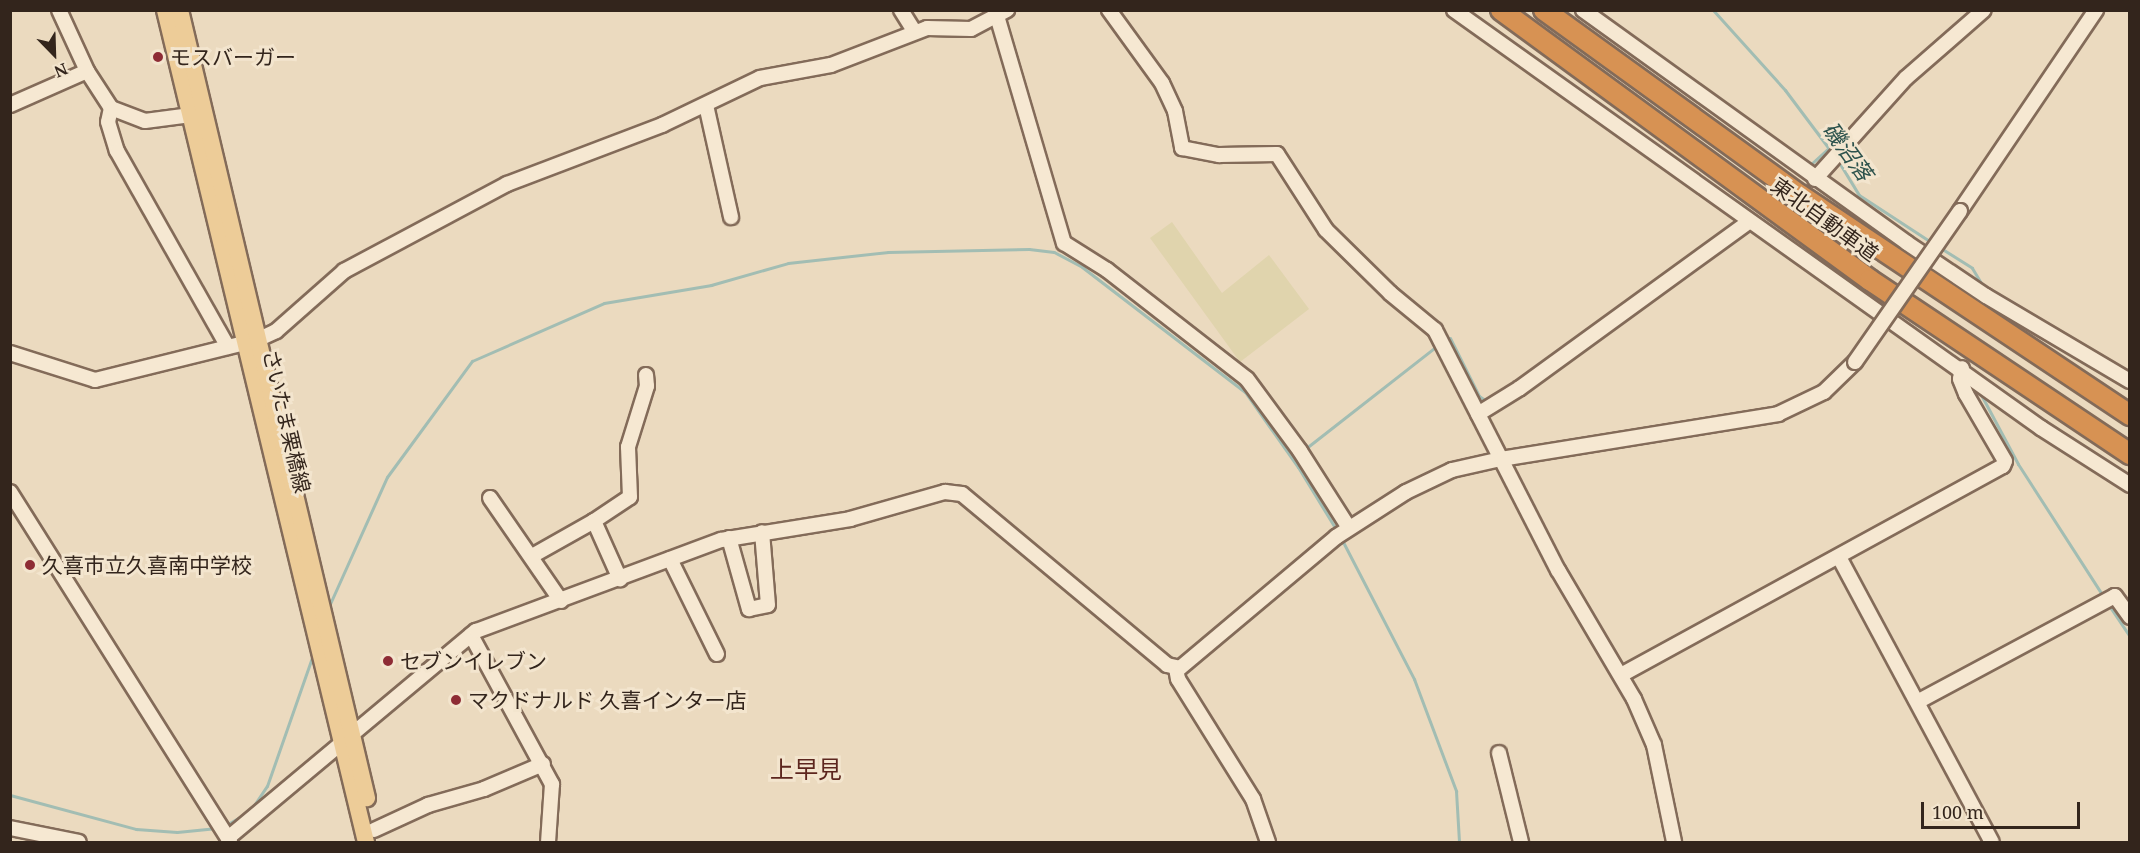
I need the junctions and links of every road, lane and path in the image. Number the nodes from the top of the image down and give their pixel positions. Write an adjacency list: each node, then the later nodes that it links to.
1 (59, 10): 14 (street)
2 (165, 10): 18 (main road, さいたま栗橋線)
3 (180, 10): 18 (main road, さいたま栗橋線)
4 (902, 10): 13 (street)
5 (1109, 10): 29 (street)
6 (1454, 10): 21 (street)
7 (1501, 10): 30 (highway, 東北自動車道)
8 (1544, 10): 28 (highway, 東北自動車道)
9 (1582, 10): 19 (street)
10 (2096, 10): 31 (street, bridge)
11 (1976, 12): 19 (street)
12 (1002, 13): 13 (street); 37 (street)
13 (914, 31): 16 (street)
14 (87, 71): 15 (street); 17 (street)
15 (10, 105)
16 (706, 105): 20 (street); 22 (street)
17 (111, 108): 18 (street); 23 (street)
18 (197, 114): 22 (main road, さいたま栗橋線)
19 (1815, 179): 27 (street)
20 (731, 217)
21 (1750, 221): 25 (street); 29 (street)
22 (251, 341): 23 (street); 50 (main road, さいたま栗橋線)
23 (228, 347): 24 (street)
24 (10, 353)
25 (1962, 368): 32 (street); 40 (street)
26 (646, 375): 35 (street)
27 (2130, 381)
28 (2130, 415)
29 (1481, 420): 31 (street)
30 (2130, 454)
31 (1500, 459): 37 (street); 48 (street)
32 (2130, 485)
33 (10, 492): 55 (street)
34 (490, 498): 39 (street)
35 (594, 521): 39 (street); 42 (street)
36 (762, 532): 38 (street); 38 (street); 47 (street)
37 (1342, 532): 47 (street)
38 (729, 538): 41 (street)
39 (532, 556): 43 (street)
40 (1839, 557): 48 (street); 49 (street)
41 (670, 559): 42 (street); 46 (street)
42 (620, 579): 43 (street)
43 (561, 601): 45 (street)
44 (2130, 617): 49 (street)
45 (471, 635): 50 (street); 52 (street)
46 (717, 654)
47 (1176, 668): 58 (street)
48 (1621, 675): 60 (street)
49 (1919, 701): 61 (street)
50 (348, 739): 54 (main road, さいたま栗橋線); 55 (street)
51 (1499, 753): 59 (street)
52 (543, 764): 54 (street); 57 (street)
53 (10, 828): 56 (street)
54 (373, 838)
55 (229, 840)
56 (79, 843)
57 (548, 843)
58 (1268, 843)
59 (1521, 843)
60 (1674, 843)
61 (1992, 843)

